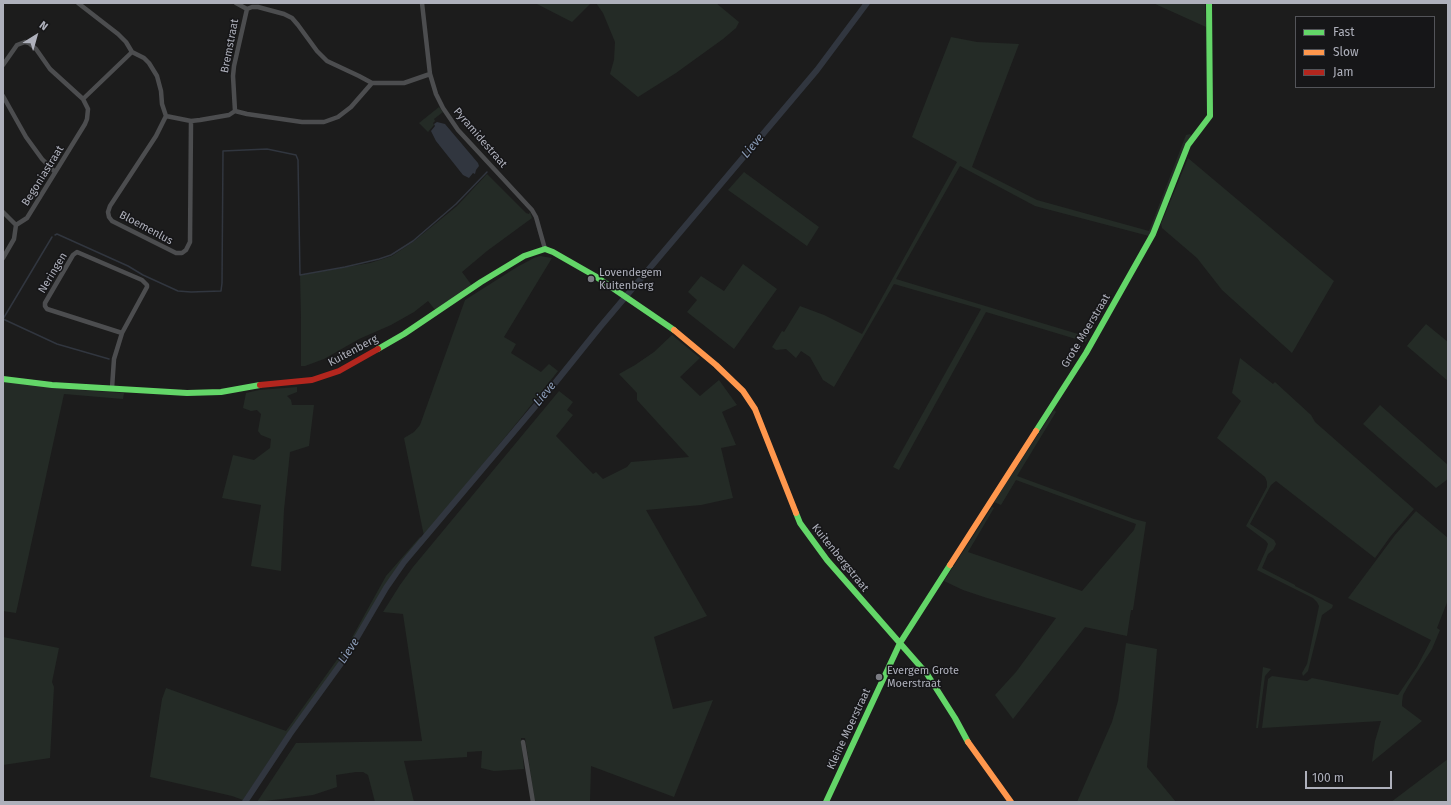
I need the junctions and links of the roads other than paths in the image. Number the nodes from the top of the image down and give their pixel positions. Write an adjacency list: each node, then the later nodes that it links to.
1 (78, 3): 6 (street)
2 (236, 3): 5 (street, Bremstraat)
3 (422, 3): 8 (street, Pyramidestraat)
4 (1209, 3): 23 (street, Grote Moerstraat)
5 (247, 9): 9 (street, Bremstraat); 12 (street, Bremstraat)
6 (132, 52): 11 (street); 13 (street)
7 (3, 65): 11 (street)
8 (430, 74): 9 (street, Bremstraat); 18 (street, Pyramidestraat)
9 (372, 83): 12 (street)
10 (3, 96): 15 (street)
11 (83, 99): 15 (street, Begoniastraat)
12 (235, 112): 14 (street)
13 (166, 116): 14 (street); 14 (street, Bloemenlus)
14 (191, 121)
15 (55, 172): 17 (street, Begoniastraat)
16 (3, 212): 17 (street)
17 (16, 225): 19 (street)
18 (545, 249): 22 (street, Kuitenberg); 23 (street, Kuitenbergstraat)
19 (3, 258)
20 (122, 333): 20 (street, Neringen); 22 (street, Neringen)
21 (3, 379): 22 (street, Kuitenberg)
22 (112, 388)
23 (900, 643): 26 (street, Kleine Moerstraat); 27 (street, Kuitenbergstraat)
24 (523, 742): 25 (street)
25 (533, 802)
26 (826, 802)
27 (1011, 802)

